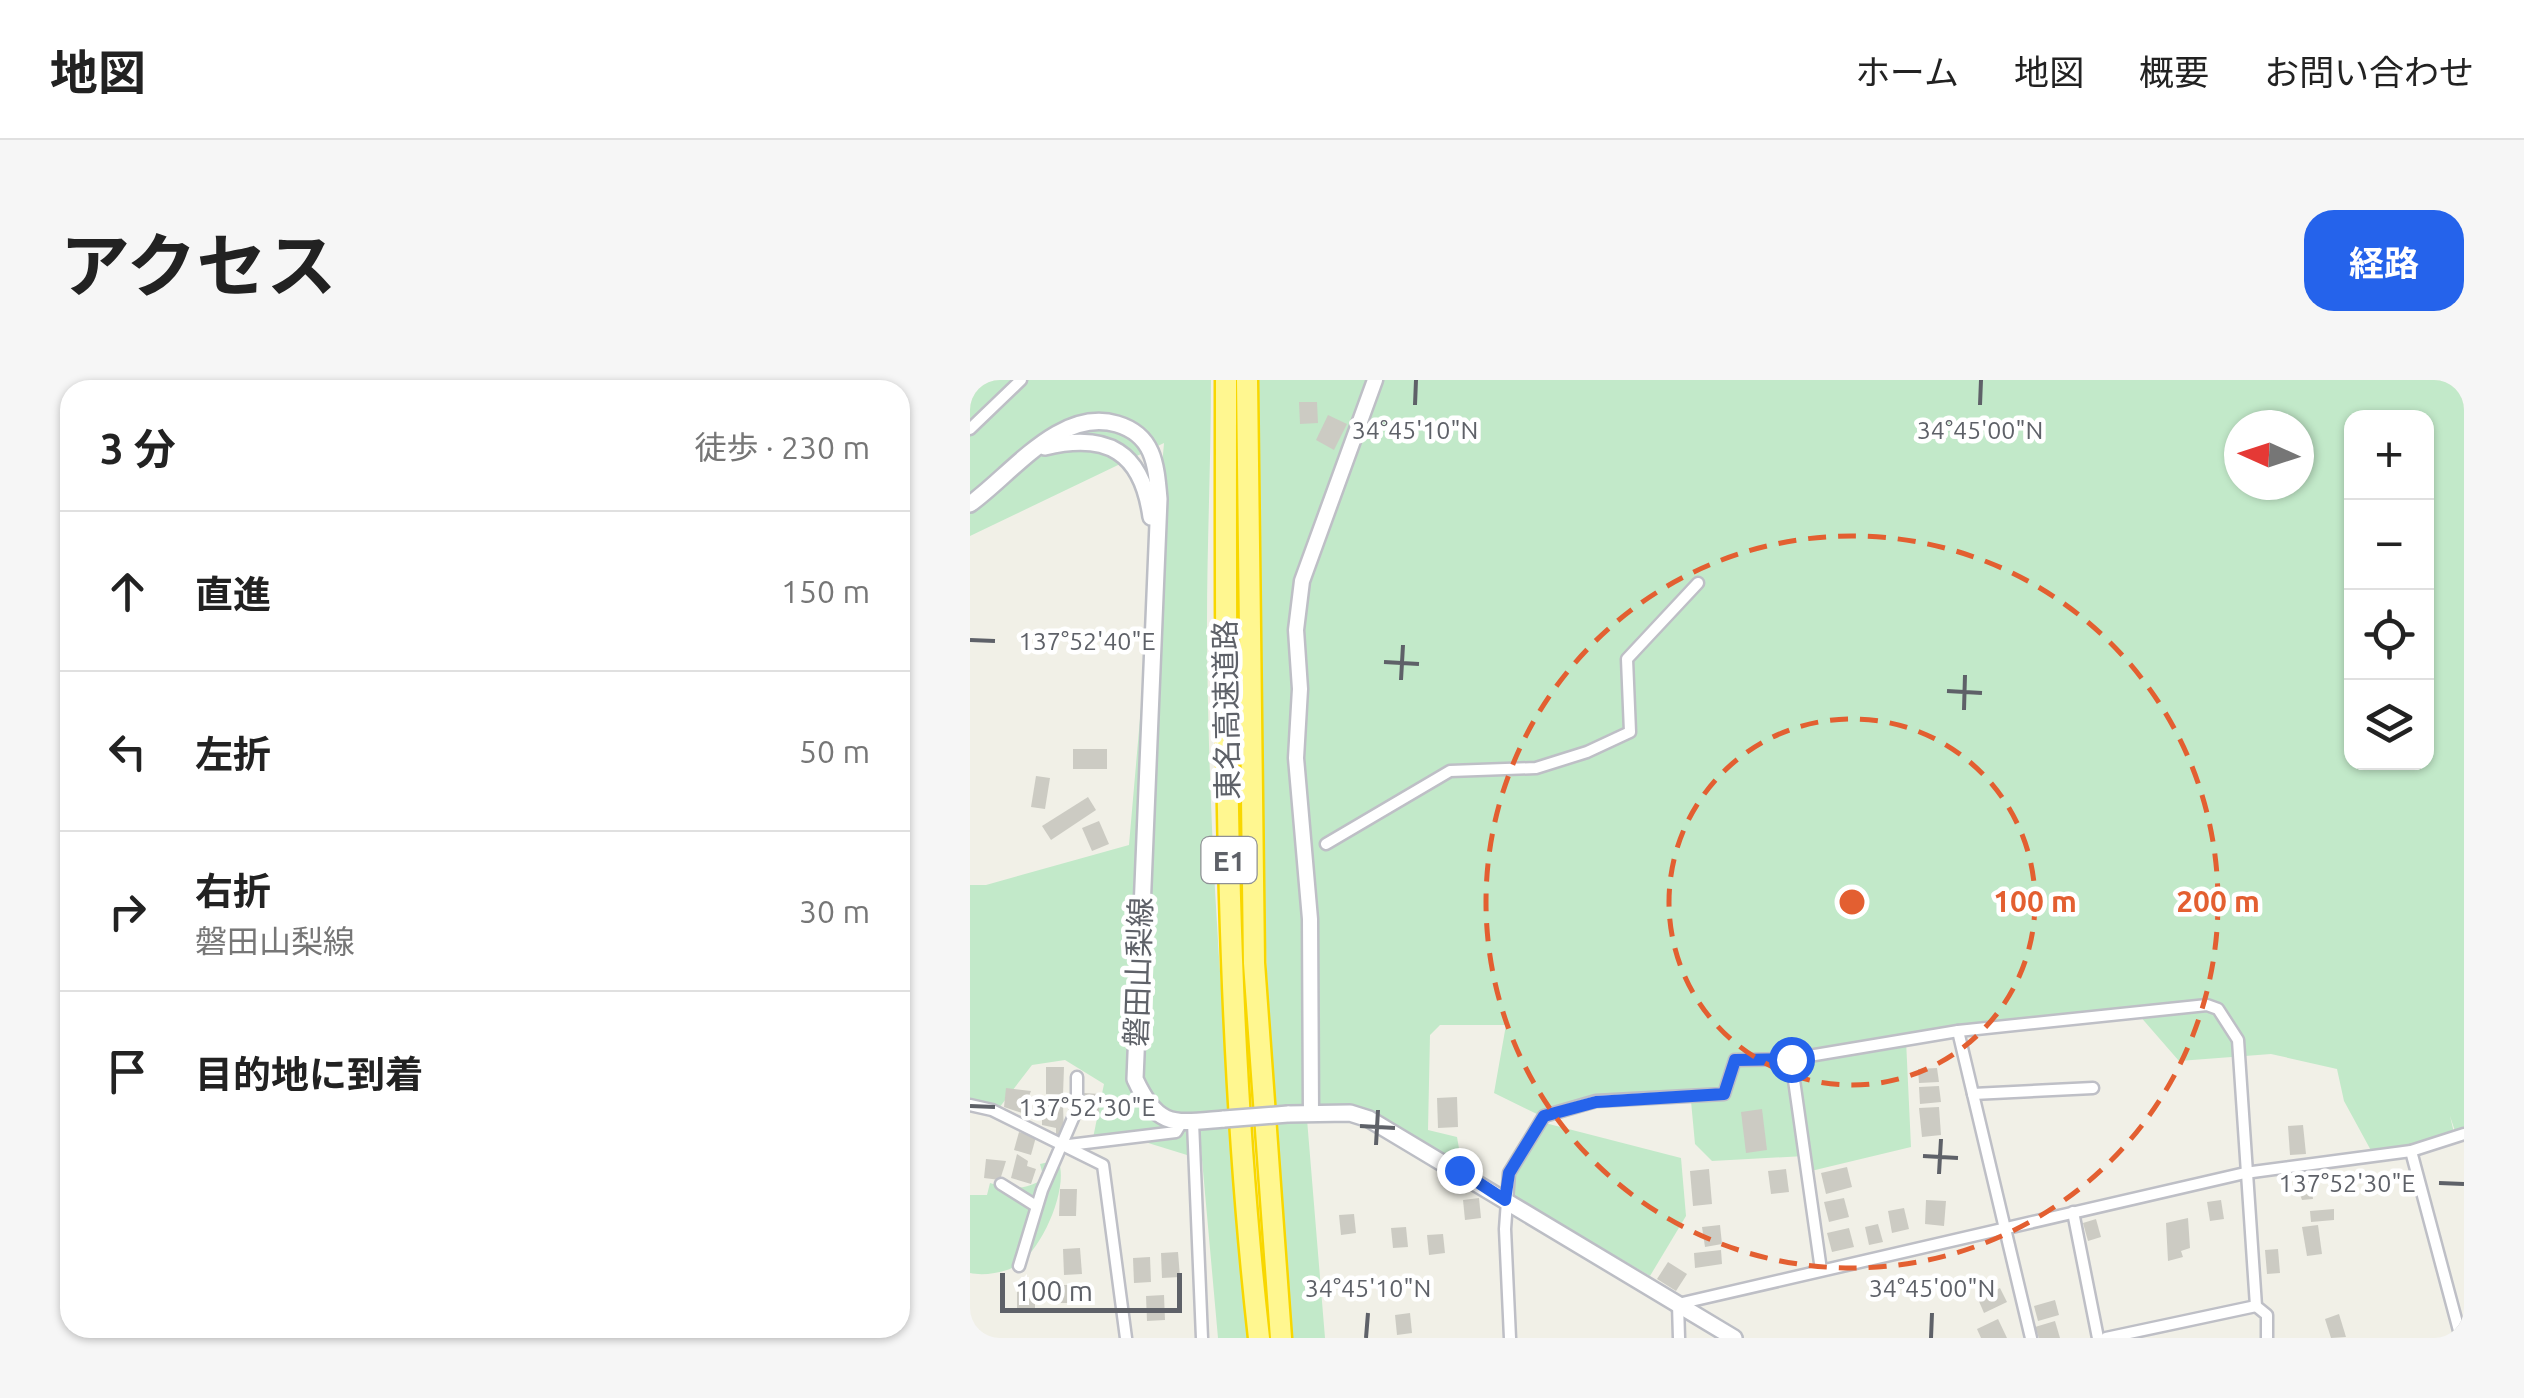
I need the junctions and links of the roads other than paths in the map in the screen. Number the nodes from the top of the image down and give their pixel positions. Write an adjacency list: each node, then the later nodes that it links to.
1 (1021, 380): 5 (street)
2 (1226, 380): 34 (highway, 東名高速道路 / E1)
3 (1247, 380): 35 (highway, 東名高速道路 / E1)
4 (1374, 380): 17 (street)
5 (970, 429)
6 (1037, 449): 7 (main road, 磐田山梨線); 8 (main road, 磐田山梨線); 8 (main road, 磐田山梨線)
7 (970, 504)
8 (1154, 542): 18 (main road, 磐田山梨線)
9 (1698, 583): 10 (street)
10 (1326, 844)
11 (1958, 1031): 12 (street); 15 (street); 22 (street)
12 (1791, 1059): 24 (street); 29 (street)
13 (1077, 1077): 20 (street)
14 (2094, 1088): 15 (street)
15 (1973, 1094): 27 (street)
16 (970, 1105): 20 (street)
17 (1311, 1113): 18 (main road, bridge); 24 (main road)
18 (1187, 1122): 20 (street); 33 (street)
19 (2464, 1134): 21 (street)
20 (1064, 1146): 25 (street); 32 (street)
21 (2411, 1151): 22 (street); 43 (street)
22 (2245, 1173): 26 (street); 31 (street)
23 (1001, 1184): 25 (street)
24 (1505, 1200): 30 (main road); 36 (street)
25 (1036, 1206): 28 (street)
26 (2072, 1212): 27 (street); 40 (street)
27 (2004, 1228): 29 (street); 39 (street)
28 (1020, 1266)
29 (1821, 1270): 30 (street)
30 (1678, 1304): 37 (street); 38 (main road)
31 (2256, 1306): 41 (street); 42 (street)
32 (1126, 1338)
33 (1202, 1338)
34 (1259, 1338)
35 (1281, 1338)
36 (1510, 1338)
37 (1679, 1338)
38 (1734, 1338)
39 (2030, 1338)
40 (2098, 1338)
41 (2106, 1338)
42 (2267, 1338)
43 (2461, 1338)

